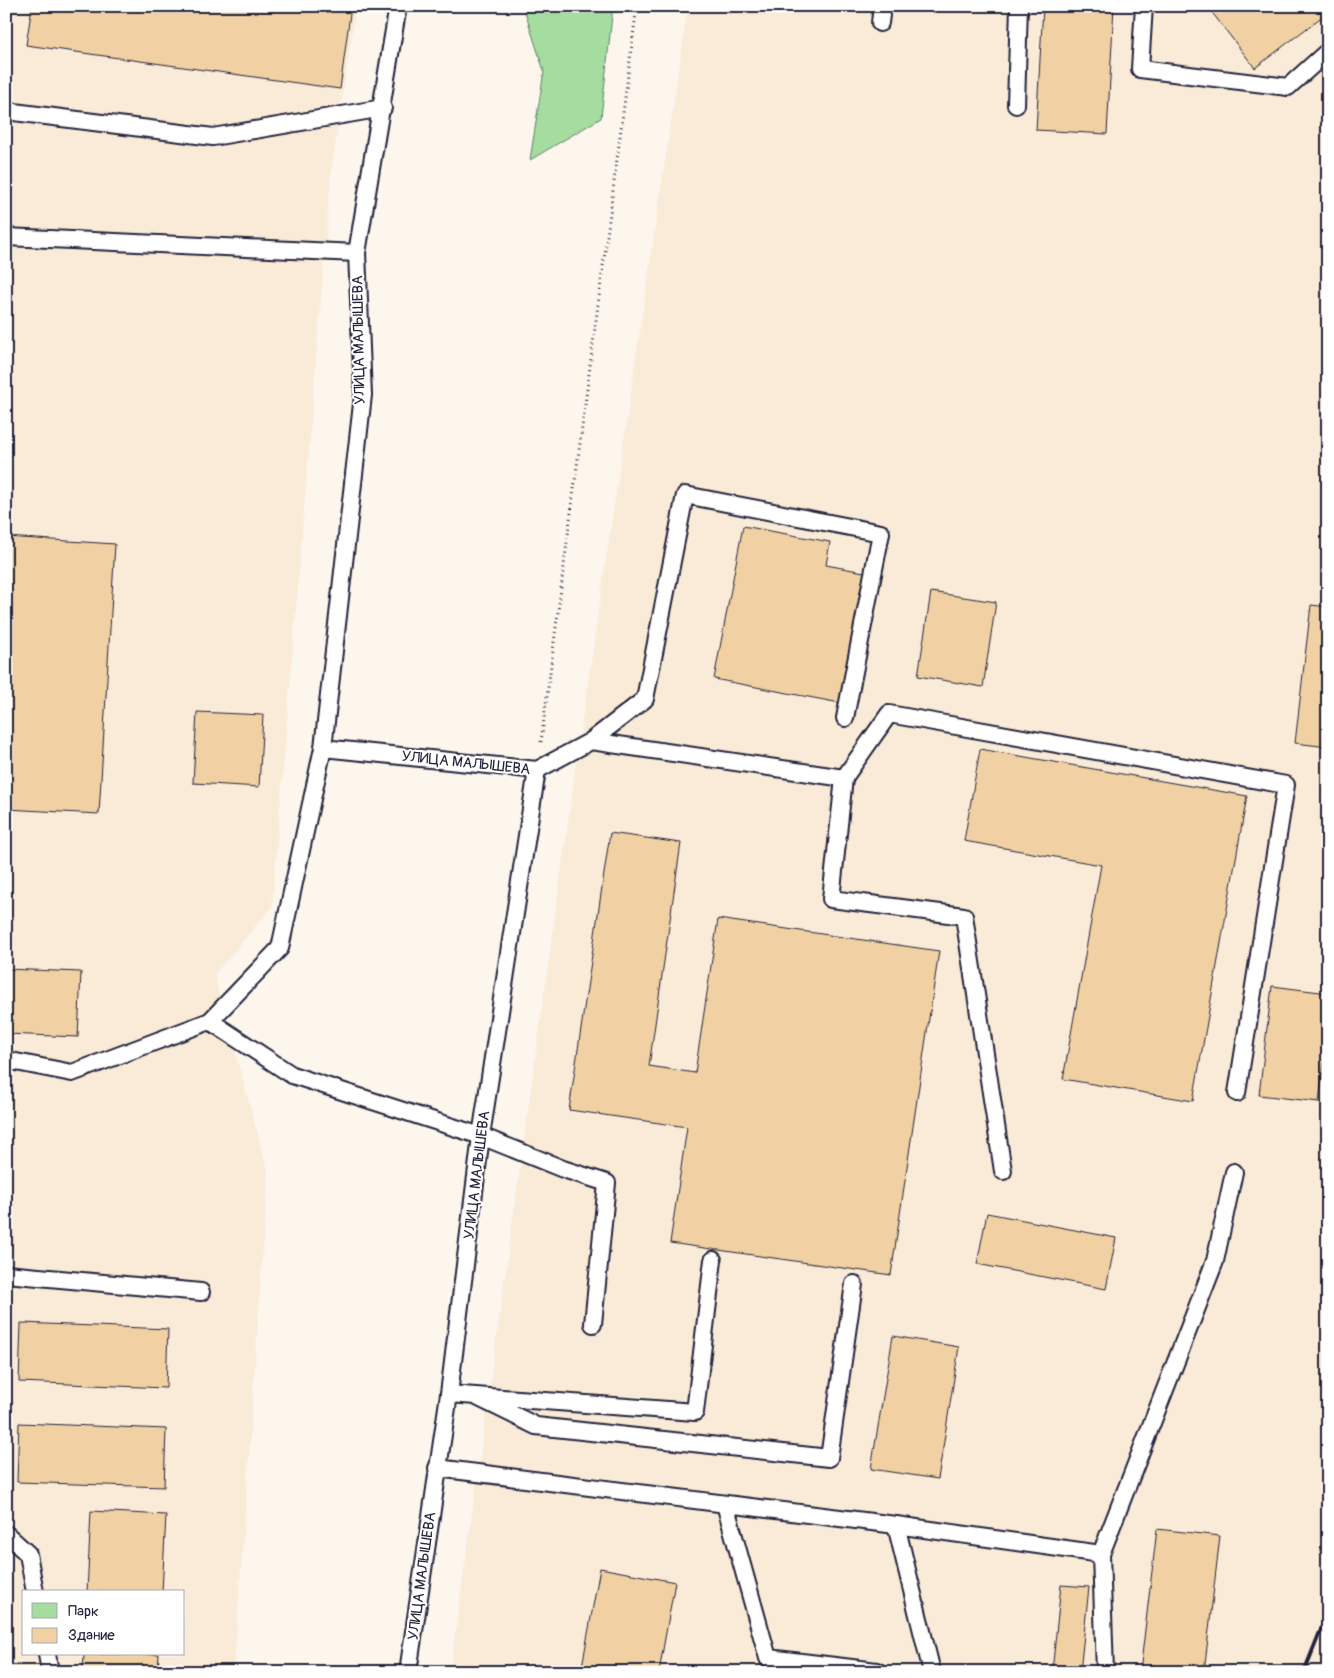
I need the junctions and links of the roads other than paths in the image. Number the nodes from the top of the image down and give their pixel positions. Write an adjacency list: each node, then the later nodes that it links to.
1 (398, 6): 8 (lane, УЛИЦА МАЛЫШЕВА)
2 (882, 6): 5 (lane)
3 (1019, 6): 7 (lane)
4 (1144, 6): 6 (lane)
5 (880, 23)
6 (1328, 51)
7 (1016, 105)
8 (383, 108): 9 (lane); 11 (lane, УЛИЦА МАЛЫШЕВА)
9 (6, 111)
10 (6, 237): 11 (lane)
11 (357, 254): 14 (lane, УЛИЦА МАЛЫШЕВА)
12 (845, 718): 13 (lane)
13 (591, 741): 15 (lane); 16 (lane)
14 (323, 748): 15 (lane, УЛИЦА МАЛЫШЕВА); 17 (lane)
15 (537, 770): 20 (lane, УЛИЦА МАЛЫШЕВА)
16 (844, 778): 19 (lane); 21 (lane)
17 (210, 1021): 18 (lane); 20 (lane)
18 (6, 1060)
19 (1237, 1093)
20 (481, 1136): 27 (lane); 28 (lane, УЛИЦА МАЛЫШЕВА)
21 (1003, 1171)
22 (1234, 1172): 34 (lane)
23 (713, 1260): 29 (lane)
24 (6, 1274): 26 (lane)
25 (854, 1284): 29 (lane)
26 (201, 1292)
27 (592, 1324)
28 (449, 1394): 29 (lane); 30 (lane, УЛИЦА МАЛЫШЕВА)
29 (475, 1396)
30 (438, 1468): 31 (lane); 39 (lane, УЛИЦА МАЛЫШЕВА)
31 (725, 1504): 32 (lane); 37 (lane)
32 (896, 1525): 34 (lane); 40 (lane)
33 (6, 1534): 35 (lane)
34 (1101, 1554): 41 (lane)
35 (35, 1590)
36 (46, 1656): 38 (lane)
37 (877, 1671)
38 (50, 1672)
39 (408, 1672)
40 (932, 1672)
41 (1105, 1672)

